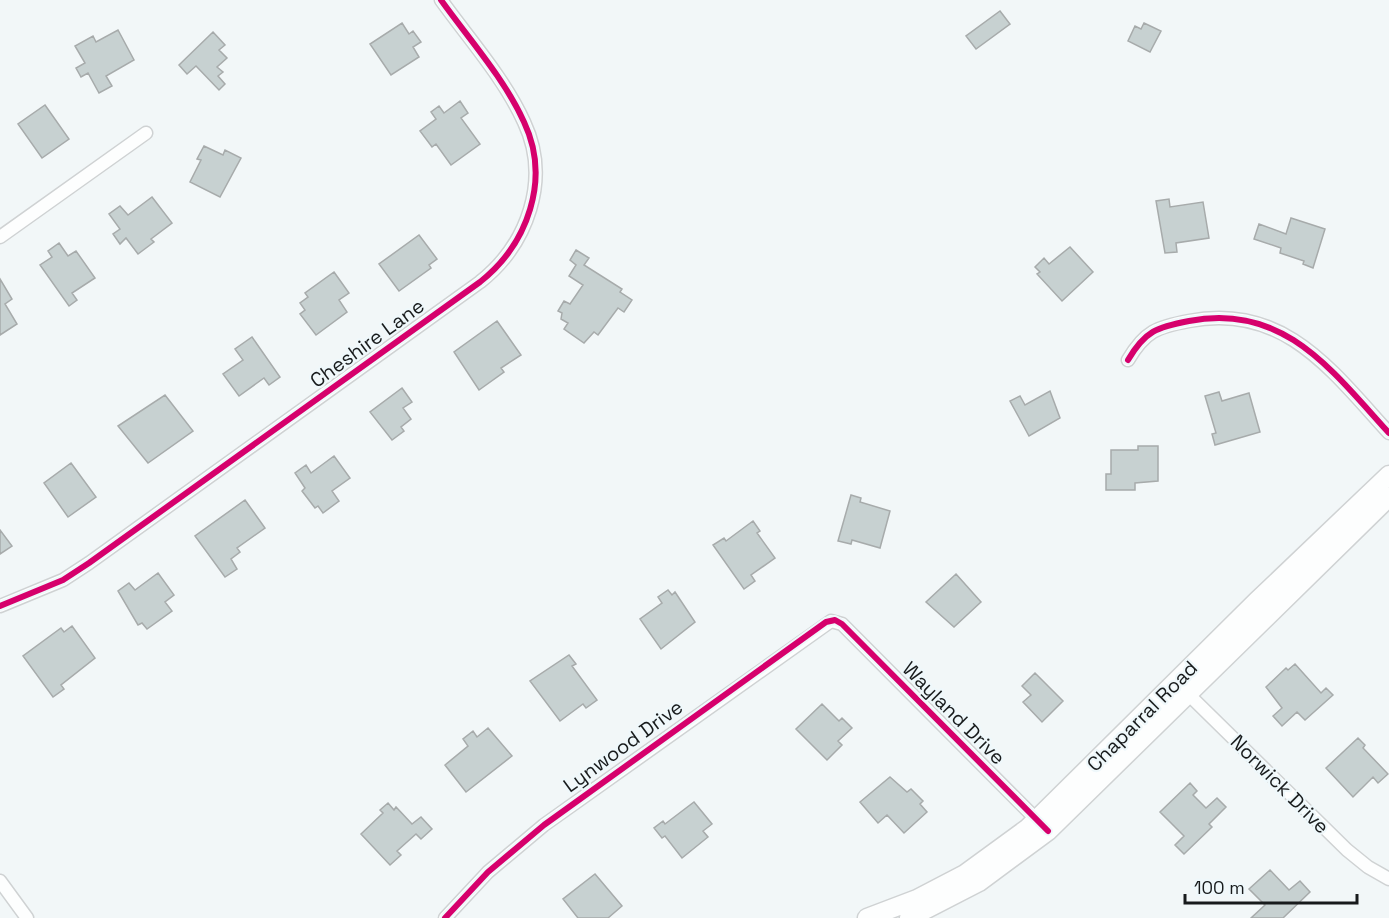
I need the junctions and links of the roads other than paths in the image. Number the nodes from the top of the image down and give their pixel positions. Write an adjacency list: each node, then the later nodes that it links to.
1 (441, 0): 8 (street, Cheshire Lane)
2 (146, 133): 3 (street)
3 (0, 237)
4 (1128, 360): 5 (street)
5 (1389, 432)
6 (1389, 475): 10 (main road, Chaparral Road)
7 (1389, 497): 10 (main road, Chaparral Road)
8 (0, 606)
9 (835, 620): 11 (street, Wayland Drive); 15 (street, Lynwood Drive)
10 (1182, 688): 11 (main road, Chaparral Road); 12 (street, Norwick Drive)
11 (1042, 826): 16 (main road, Chaparral Road); 17 (main road, Chaparral Road)
12 (1389, 879)
13 (0, 881): 14 (street)
14 (27, 918)
15 (445, 918)
16 (867, 918)
17 (909, 918)

